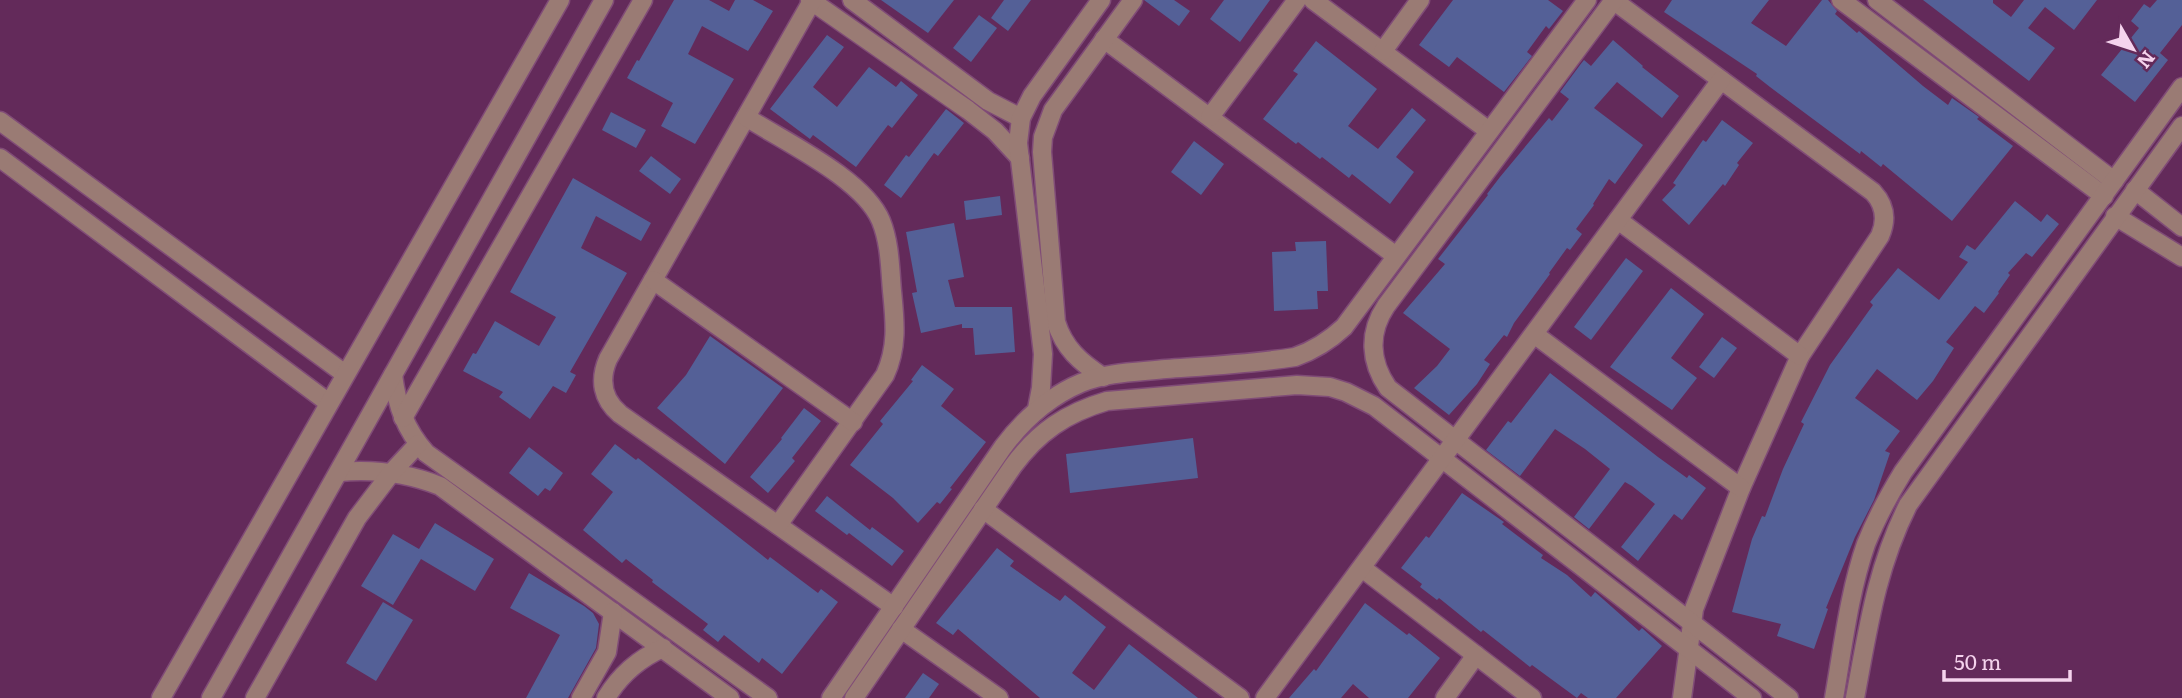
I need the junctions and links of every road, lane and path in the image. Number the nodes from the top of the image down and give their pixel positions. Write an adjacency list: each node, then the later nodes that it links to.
1 (560, 0): 40 (street)
2 (604, 0): 41 (street)
3 (643, 0): 45 (street)
4 (852, 0): 17 (street)
5 (1133, 0): 15 (street)
6 (1297, 0): 22 (street)
7 (1313, 0): 16 (street)
8 (1420, 0): 16 (street)
9 (1587, 0): 26 (street)
10 (1613, 0): 19 (street); 47 (street)
11 (1841, 0): 30 (street)
12 (1877, 0): 30 (street)
13 (811, 1): 18 (street); 21 (street)
14 (1095, 2): 23 (street)
15 (1104, 39): 22 (street); 42 (street)
16 (1382, 51): 26 (street)
17 (925, 55): 18 (street); 23 (street)
18 (912, 71): 28 (street)
19 (1721, 80): 33 (street); 39 (street)
20 (2182, 87): 30 (street)
21 (746, 117): 37 (street); 46 (street)
22 (1210, 117): 35 (street)
23 (1021, 118): 28 (street)
24 (0, 121): 27 (street)
25 (2182, 126): 31 (street)
26 (1489, 131): 35 (street)
27 (25, 140): 29 (street); 40 (street)
28 (1020, 158): 44 (street)
29 (4, 160): 43 (street)
30 (2109, 189): 81 (street)
31 (2135, 190): 32 (street); 34 (street)
32 (2116, 216): 36 (street); 82 (street)
33 (1618, 220): 38 (street); 39 (street)
34 (2182, 227)
35 (1396, 256): 42 (street)
36 (2182, 257)
37 (653, 280): 46 (street); 54 (street)
38 (1534, 334): 47 (street); 52 (street)
39 (1800, 356): 52 (street)
40 (345, 374): 43 (street)
41 (393, 375): 45 (street); 50 (street)
42 (1103, 377): 44 (street)
43 (329, 403): 65 (street)
44 (1037, 409): 56 (street)
45 (404, 418): 48 (street)
46 (853, 422): 54 (street)
47 (1456, 440): 49 (street); 58 (street)
48 (418, 444): 51 (street); 70 (street)
49 (1442, 458): 53 (street); 55 (street); 61 (street)
50 (340, 472): 51 (street); 66 (street)
51 (393, 472): 57 (street); 67 (street)
52 (1741, 488): 58 (street)
53 (983, 509): 59 (street); 74 (street)
54 (778, 525): 56 (street)
55 (1362, 568): 62 (street); 75 (street)
56 (894, 607): 71 (street)
57 (613, 612): 60 (street); 63 (street)
58 (1692, 623): 61 (street); 80 (street)
59 (901, 629): 72 (street); 73 (street)
60 (663, 648): 64 (street); 69 (street)
61 (1689, 649): 78 (street); 79 (street)
62 (1476, 655): 76 (street); 77 (street)
63 (593, 677): 64 (street); 68 (street)
64 (609, 694)
65 (161, 698)
66 (211, 698)
67 (255, 698)
68 (581, 698)
69 (730, 698)
70 (768, 698)
71 (831, 698)
72 (854, 698)
73 (999, 698)
74 (1240, 698)
75 (1265, 698)
76 (1445, 698)
77 (1532, 698)
78 (1682, 698)
79 (1752, 698)
80 (1789, 698)
81 (1834, 698)
82 (1855, 698)

